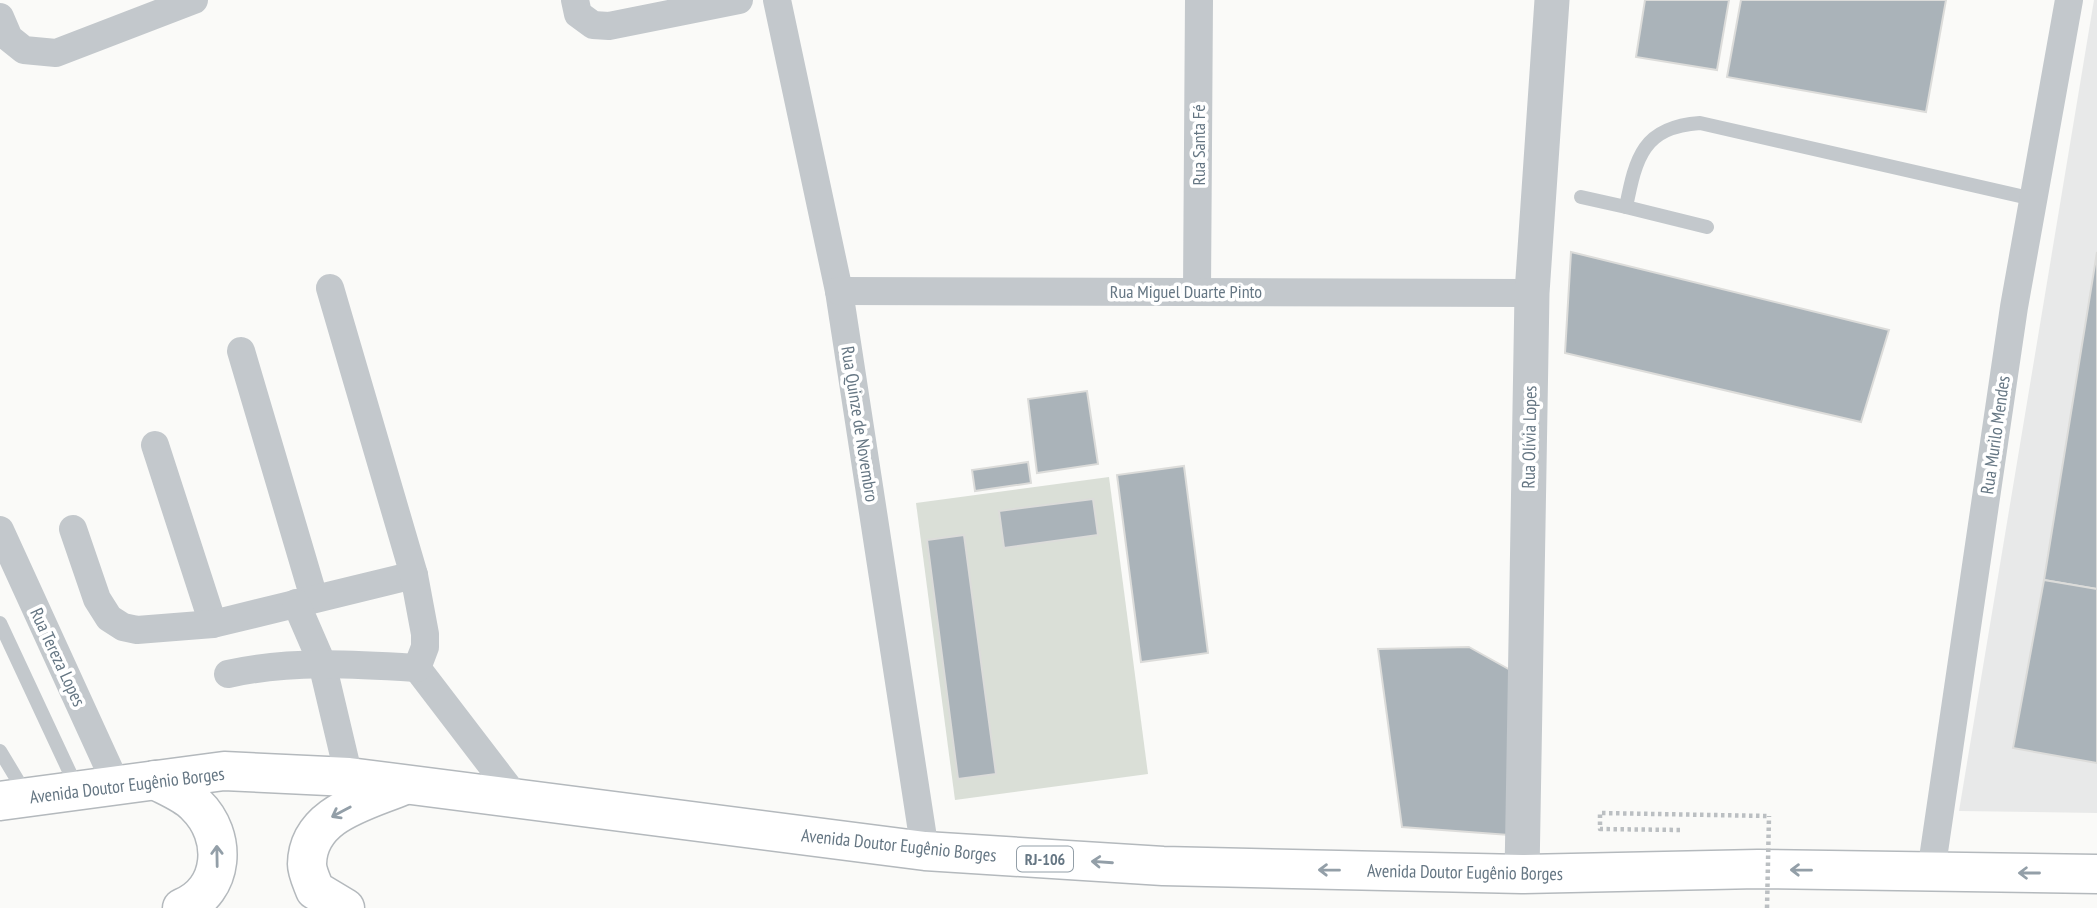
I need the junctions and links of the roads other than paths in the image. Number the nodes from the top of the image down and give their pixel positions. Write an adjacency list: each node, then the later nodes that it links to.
1 (194, 0): 9 (street)
2 (575, 0): 8 (street)
3 (739, 0): 8 (street)
4 (777, 0): 16 (street, Rua Quinze de Novembro)
5 (1199, 0): 15 (street, Rua Santa Fé)
6 (1552, 0): 17 (street, Rua Olívia Lopes)
7 (2069, 0): 11 (street, Rua Murilo Mendes)
8 (668, 8)
9 (0, 17)
10 (1581, 197): 12 (lane)
11 (2033, 199): 12 (lane); 38 (street, Rua Murilo Mendes)
12 (1626, 206): 13 (lane)
13 (1707, 227)
14 (330, 288): 22 (street)
15 (1197, 290): 16 (street, Rua Miguel Duarte Pinto); 17 (street, Rua Miguel Duarte Pinto)
16 (839, 291): 37 (street, Rua Quinze de Novembro)
17 (1532, 293): 39 (street, Rua Olívia Lopes)
18 (241, 351): 23 (street)
19 (155, 445): 25 (street)
20 (73, 529): 25 (street)
21 (0, 530): 32 (street, Rua Tereza Lopes)
22 (414, 575): 23 (street); 27 (street)
23 (305, 601): 25 (street); 26 (street)
24 (0, 623): 34 (lane)
25 (213, 624)
26 (322, 663): 27 (street); 28 (street); 30 (street)
27 (417, 668): 36 (street)
28 (228, 674)
29 (0, 751): 35 (lane)
30 (349, 777): 31 (highway, Avenida Doutor Eugênio Borges / RJ-106); 33 (highway, Avenida Doutor Eugênio Borges / RJ-106)
31 (155, 780): 32 (highway, Avenida Doutor Eugênio Borges / RJ-106); 41 (highway, one-way to 31)
32 (116, 784): 34 (highway, Avenida Doutor Eugênio Borges / RJ-106)
33 (404, 785): 36 (highway, Avenida Doutor Eugênio Borges / RJ-106); 42 (highway, one-way to 42)
34 (77, 790): 35 (highway, Avenida Doutor Eugênio Borges / RJ-106)
35 (14, 799)
36 (518, 800): 37 (highway, Avenida Doutor Eugênio Borges / RJ-106)
37 (925, 851): 39 (highway, Avenida Doutor Eugênio Borges / RJ-106, one-way to 37)
38 (1931, 872): 39 (highway, Avenida Doutor Eugênio Borges / RJ-106, one-way to 39); 40 (highway, Avenida Doutor Eugênio Borges / RJ-106, one-way to 38)
39 (1522, 874)
40 (2097, 874)
41 (183, 908)
42 (345, 908)

